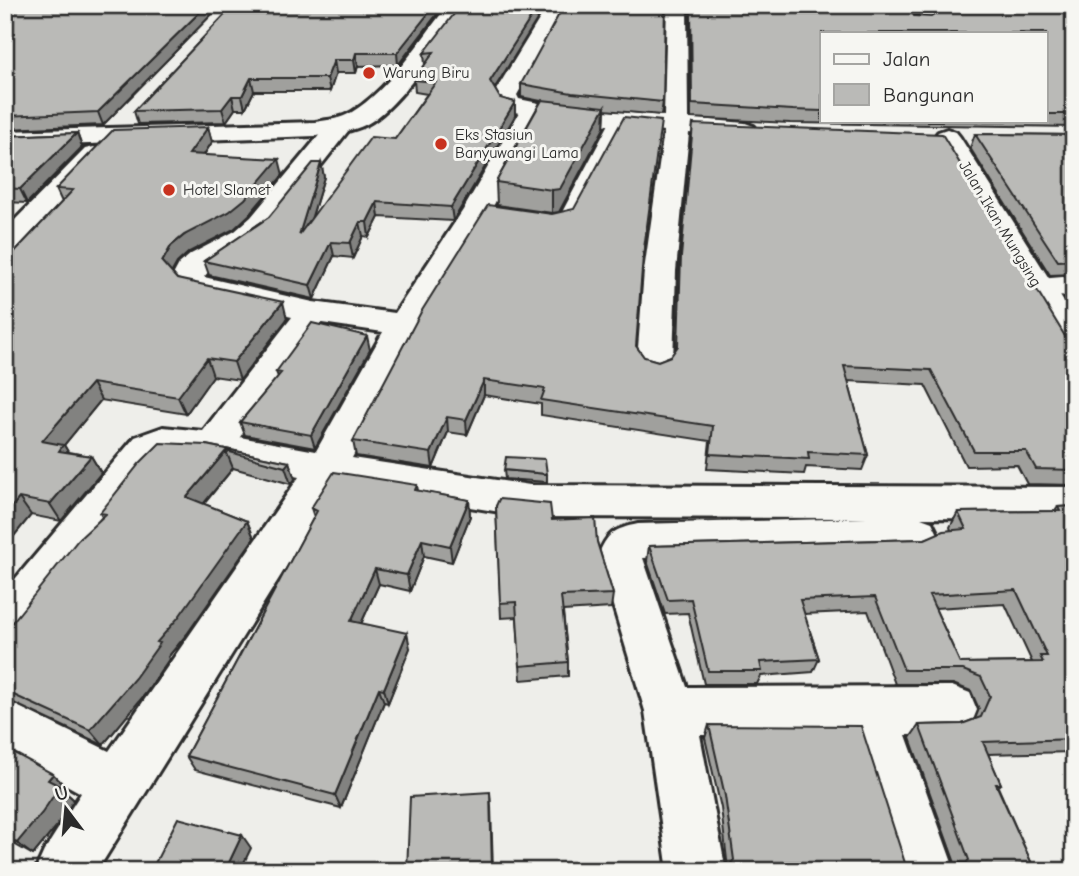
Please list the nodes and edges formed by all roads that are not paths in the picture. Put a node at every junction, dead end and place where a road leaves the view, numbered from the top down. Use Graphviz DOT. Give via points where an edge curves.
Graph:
graph roads {
  1 [pos="458,5"];
  2 [pos="558,5"];
  3 [pos="677,5"];
  4 [pos="533,110"];
  5 [pos="618,120"];
  6 [pos="122,124"];
  7 [pos="340,126"];
  8 [pos="676,127"];
  9 [pos="770,133"];
  10 [pos="947,137"];
  11 [pos="5,139"];
  12 [pos="527,218"];
  13 [pos="5,247"];
  14 [pos="1074,286"];
  15 [pos="1038,287"];
  16 [pos="313,312"];
  17 [pos="404,325"];
  18 [pos="1074,346"];
  19 [pos="655,361"];
  20 [pos="213,446"];
  21 [pos="327,468"];
  22 [pos="1074,503"];
  23 [pos="917,534"];
  24 [pos="5,625"];
  25 [pos="952,710"];
  26 [pos="670,711"];
  27 [pos="873,712"];
  28 [pos="5,724"];
  29 [pos="118,784"];
  30 [pos="64,871"];
  31 [pos="697,871"];
  32 [pos="926,871"];
  1 -- 7 [label="street" via="370,111"];
  2 -- 4 [label="street" via="505,95 511,104"];
  3 -- 8 [label="street"];
  4 -- 5 [label="street"];
  4 -- 17 [label="street" via="483,211"];
  5 -- 8 [label="street"];
  5 -- 12 [label="lane" via="567,218 556,222"];
  6 -- 7 [label="street" via="302,130"];
  6 -- 11 [label="street"];
  6 -- 13 [label="street"];
  7 -- 16 [label="street" via="253,231 202,261 188,275 195,286"];
  8 -- 9 [label="street"];
  8 -- 19 [label="street"];
  10 -- 15 [label="street, Jalan Ikan Mungsing"];
  14 -- 15 [label="street"];
  15 -- 18 [label="street, Jalan Ikan Mungsing"];
  16 -- 17 [label="street"];
  16 -- 20 [label="street"];
  17 -- 21 [label="street"];
  20 -- 21 [label="street"];
  20 -- 24 [label="street" via="163,440 149,447"];
  21 -- 22 [label="street" via="544,501"];
  21 -- 29 [label="street"];
  23 -- 26 [label="street" via="628,543 620,556"];
  25 -- 27 [label="street"];
  26 -- 27 [label="street"];
  26 -- 31 [label="street"];
  27 -- 32 [label="street"];
  28 -- 29 [label="street"];
  29 -- 30 [label="street"];
}
